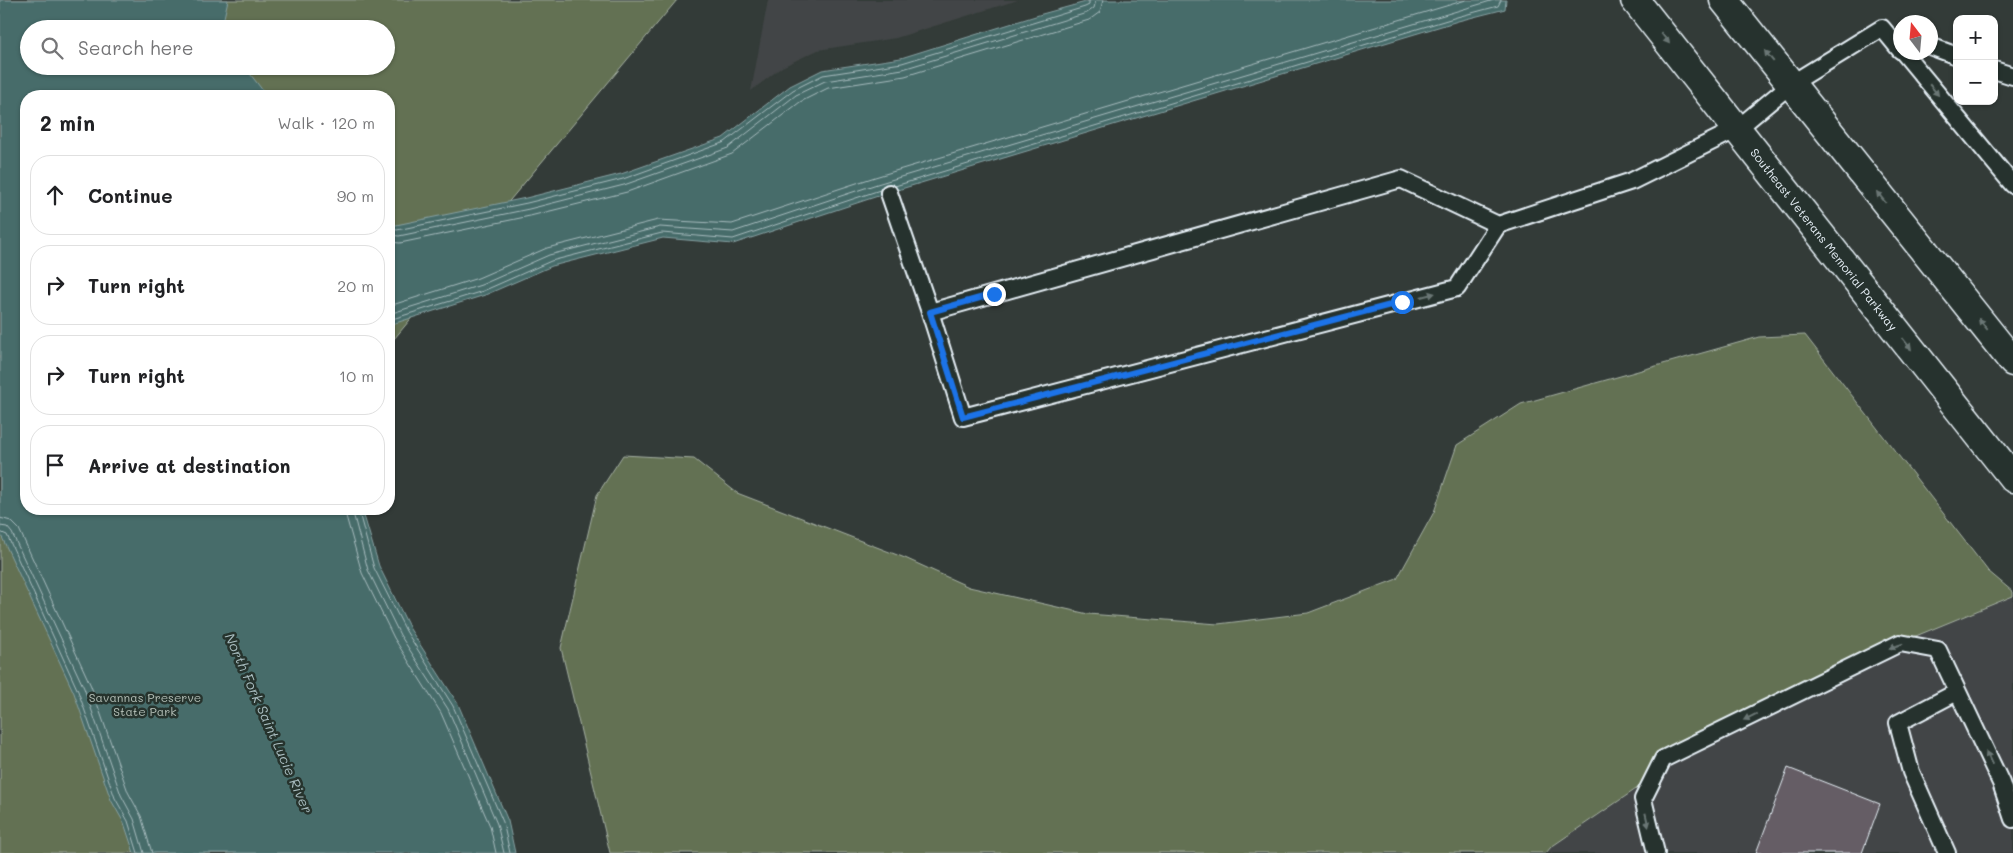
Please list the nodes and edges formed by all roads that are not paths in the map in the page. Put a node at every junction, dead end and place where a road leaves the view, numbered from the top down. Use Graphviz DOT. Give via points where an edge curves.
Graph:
graph roads {
  1 [pos="1635,0"];
  2 [pos="1724,0"];
  3 [pos="1882,28"];
  4 [pos="1893,32"];
  5 [pos="1893,41"];
  6 [pos="1938,49"];
  7 [pos="1953,55"];
  8 [pos="1910,60"];
  9 [pos="1998,71"];
  10 [pos="2013,76"];
  11 [pos="1791,84"];
  12 [pos="1737,129"];
  13 [pos="2013,184"];
  14 [pos="888,193"];
  15 [pos="1498,224"];
  16 [pos="930,312"];
  17 [pos="2013,362"];
  18 [pos="2013,478"];
  19 [pos="1958,692"];
  20 [pos="2013,819"];
  21 [pos="1656,853"];
  22 [pos="1947,853"];
  1 -- 12 [label="main road, Southeast Veterans Memorial Parkway, one-way"];
  11 -- 2 [label="main road, one-way"];
  3 -- 4 [label="lane"];
  3 -- 5 [label="lane"];
  3 -- 11 [label="lane"];
  6 -- 7 [label="lane"];
  8 -- 13 [label="lane, one-way"];
  9 -- 10 [label="lane"];
  11 -- 12 [label="lane"];
  17 -- 11 [label="main road, one-way"];
  12 -- 15 [label="lane" via="1632,181"];
  12 -- 18 [label="main road, Southeast Veterans Memorial Parkway, one-way"];
  14 -- 16 [label="lane"];
  15 -- 16 [label="lane" via="1401,179"];
  16 -- 15 [label="lane, one-way" via="963,417 1457,288"];
  20 -- 19 [label="lane, one-way" via="2001,783"];
  19 -- 21 [label="lane, one-way" via="1938,650 1900,643 1663,759 1642,799"];
  19 -- 22 [label="lane" via="1898,723 1911,772"];
}
